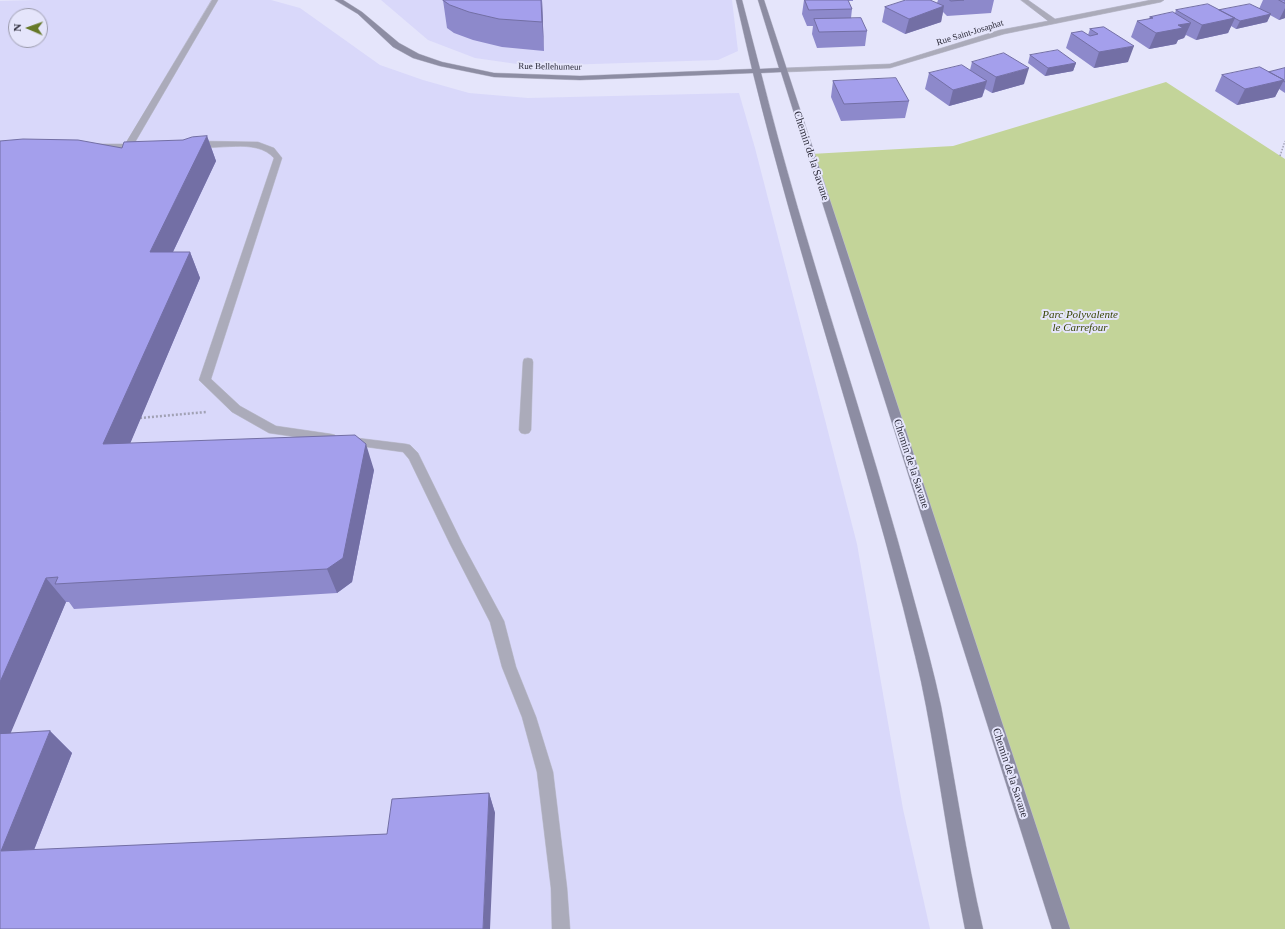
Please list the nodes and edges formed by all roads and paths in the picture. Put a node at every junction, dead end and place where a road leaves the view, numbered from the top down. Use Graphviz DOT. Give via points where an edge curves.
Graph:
graph roads {
  1 [pos="215,0"];
  2 [pos="338,0"];
  3 [pos="739,0"];
  4 [pos="761,0"];
  5 [pos="1024,0"];
  6 [pos="1161,0"];
  7 [pos="1053,21"];
  8 [pos="784,70"];
  9 [pos="755,72"];
  10 [pos="1285,141"];
  11 [pos="188,145"];
  12 [pos="128,146"];
  13 [pos="149,146"];
  14 [pos="91,147"];
  15 [pos="1280,156"];
  16 [pos="528,362"];
  17 [pos="206,412"];
  18 [pos="140,418"];
  19 [pos="525,430"];
  20 [pos="561,929"];
  21 [pos="974,929"];
  22 [pos="1061,929"];
  1 -- 12 [label="street"];
  2 -- 9 [label="street, Rue Bellehumeur" via="360,13 396,45 416,56 440,64 494,75 580,78"];
  3 -- 9 [label="street"];
  4 -- 8 [label="street, Chemin de la Savane"];
  5 -- 7 [label="street"];
  6 -- 7 [label="street, Rue Saint-Josaphat"];
  7 -- 8 [label="street, Rue Saint-Josaphat" via="992,34 890,66"];
  8 -- 9 [label="street, Rue Bellehumeur"];
  8 -- 22 [label="street, Chemin de la Savane"];
  9 -- 21 [label="street" via="910,608 936,718 963,881"];
  10 -- 15 [label="path"];
  11 -- 20 [label="street" via="258,145 271,150 278,158 205,380 236,409 273,430 406,448 414,456 456,544 497,621 509,667 529,717 544,772 559,888"];
  12 -- 13 [label="street"];
  12 -- 14 [label="street"];
  16 -- 19 [label="street"];
  17 -- 18 [label="path"];
}
